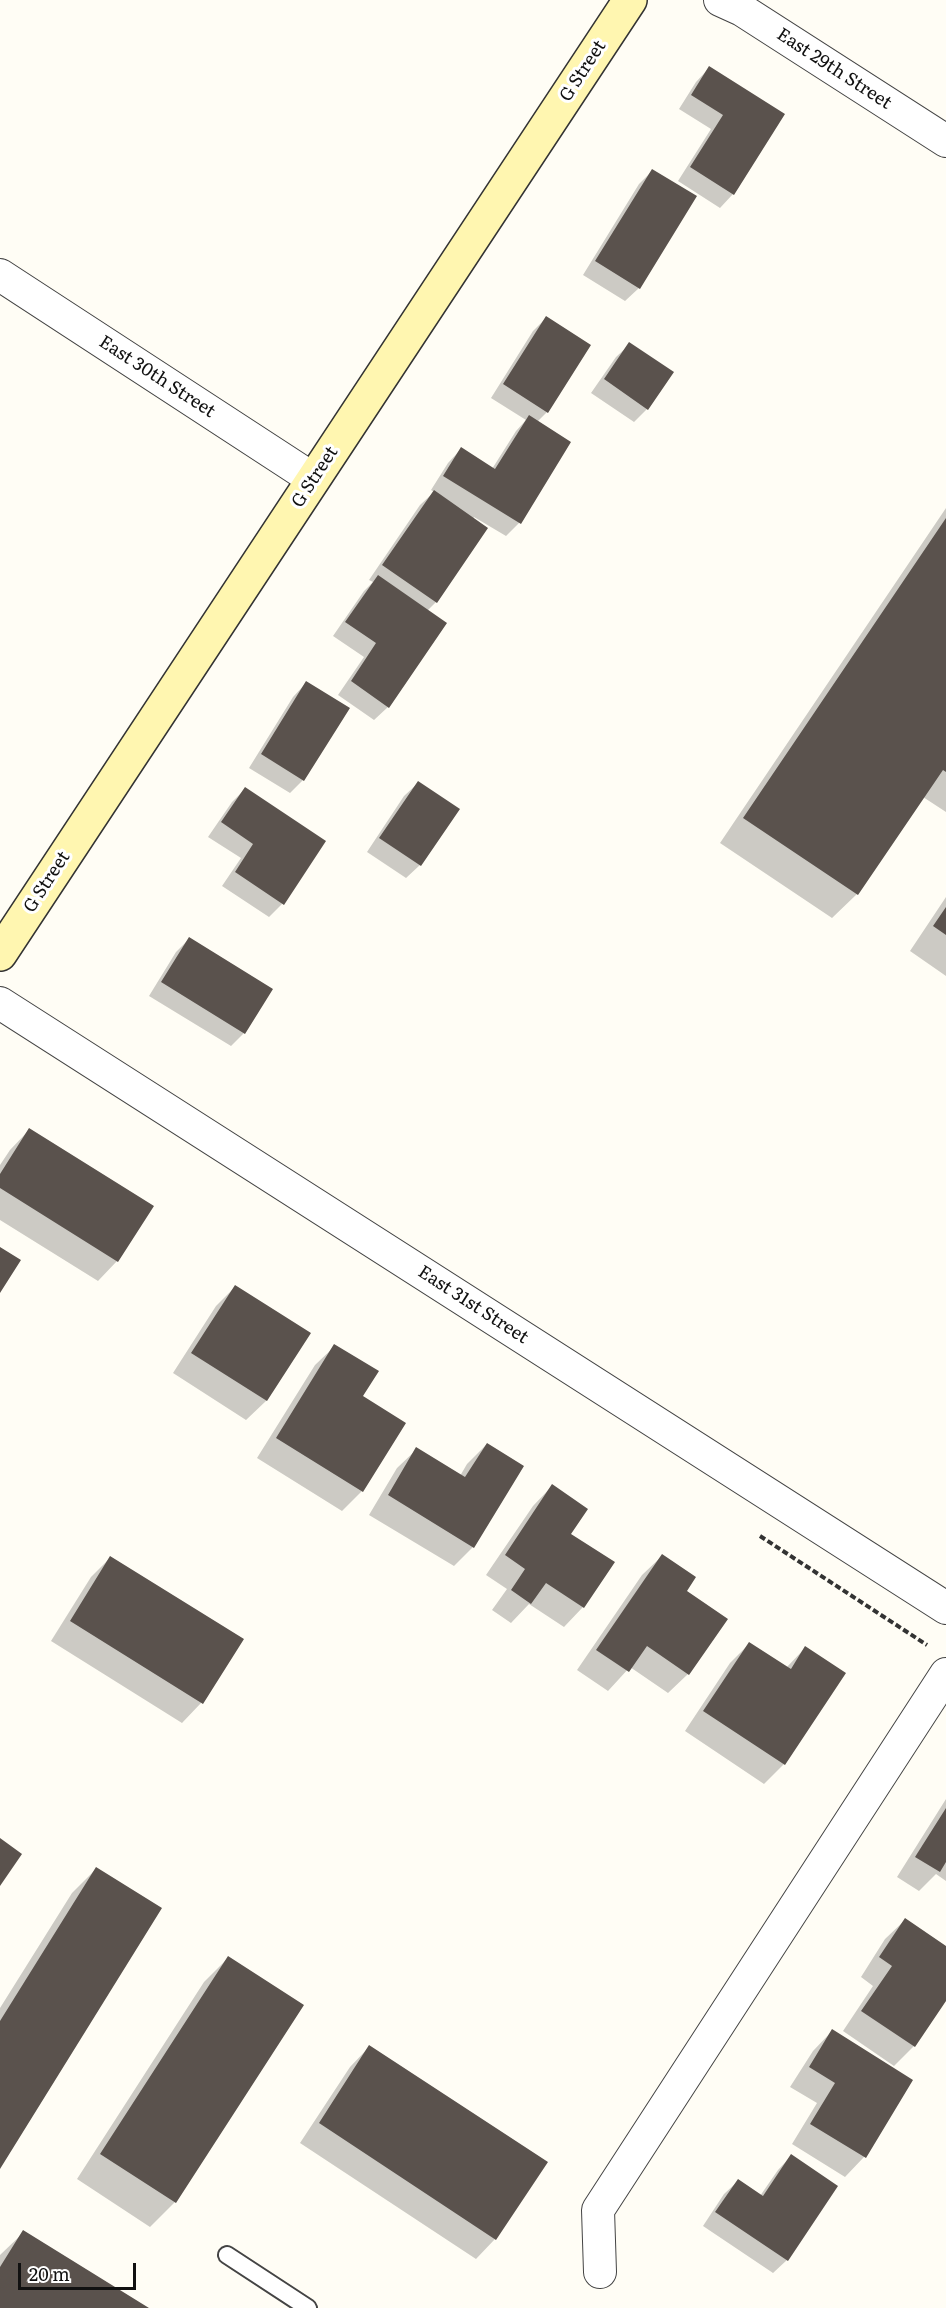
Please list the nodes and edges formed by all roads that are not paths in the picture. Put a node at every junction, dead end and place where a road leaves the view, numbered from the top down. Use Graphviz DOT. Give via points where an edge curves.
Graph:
graph roads {
  1 [pos="630,0"];
  2 [pos="720,0"];
  3 [pos="946,141"];
  4 [pos="0,275"];
  5 [pos="313,479"];
  6 [pos="0,954"];
  7 [pos="0,1003"];
  8 [pos="946,1608"];
  9 [pos="946,1674"];
  10 [pos="227,2255"];
  11 [pos="600,2272"];
  12 [pos="308,2308"];
  1 -- 5 [label="main road, G Street"];
  2 -- 3 [label="street, East 29th Street" via="742,10"];
  4 -- 5 [label="street, East 30th Street"];
  5 -- 6 [label="main road, G Street"];
  7 -- 8 [label="street, East 31st Street"];
  9 -- 11 [label="street" via="598,2210"];
  10 -- 12 [label="lane"];
}
